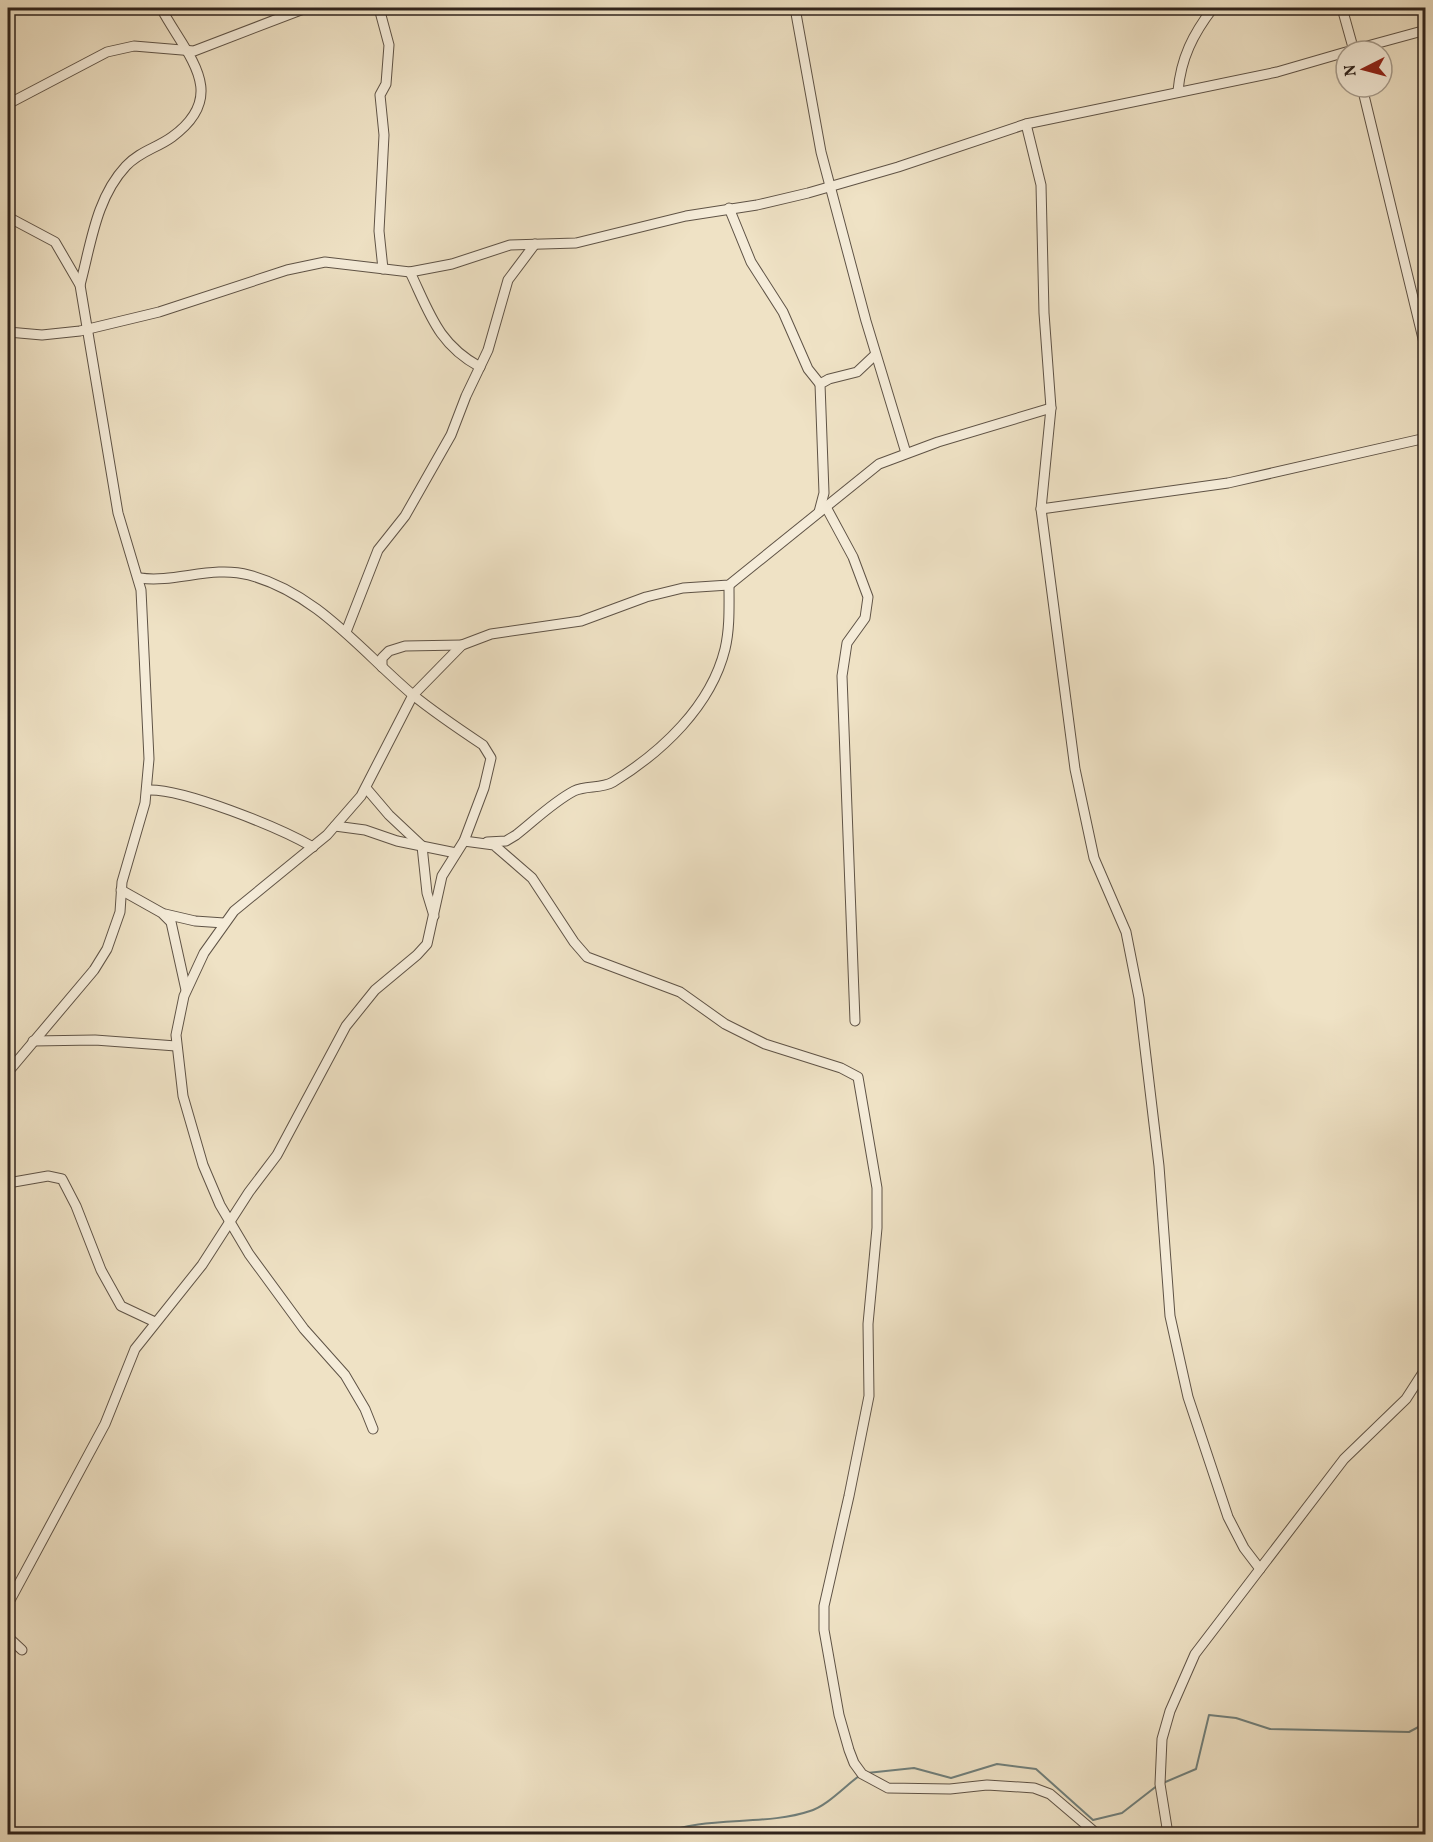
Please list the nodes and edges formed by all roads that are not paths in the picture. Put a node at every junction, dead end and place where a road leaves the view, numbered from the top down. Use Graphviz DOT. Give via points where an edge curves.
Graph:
graph roads {
  1 [pos="161,8"];
  2 [pos="304,8"];
  3 [pos="379,8"];
  4 [pos="795,8"];
  5 [pos="1213,8"];
  6 [pos="1342,8"];
  7 [pos="1425,30"];
  8 [pos="1348,39"];
  9 [pos="1393,39"];
  10 [pos="186,51"];
  11 [pos="1334,56"];
  12 [pos="1178,91"];
  13 [pos="1365,99"];
  14 [pos="8,104"];
  15 [pos="1026,124"];
  16 [pos="831,186"];
  17 [pos="729,208"];
  18 [pos="8,217"];
  19 [pos="535,244"];
  20 [pos="383,270"];
  21 [pos="410,272"];
  22 [pos="80,285"];
  23 [pos="89,329"];
  24 [pos="8,332"];
  25 [pos="1425,351"];
  26 [pos="875,355"];
  27 [pos="480,367"];
  28 [pos="820,384"];
  29 [pos="1051,408"];
  30 [pos="1425,438"];
  31 [pos="906,453"];
  32 [pos="823,509"];
  33 [pos="1041,509"];
  34 [pos="140,578"];
  35 [pos="729,585"];
  36 [pos="346,632"];
  37 [pos="462,645"];
  38 [pos="382,667"];
  39 [pos="414,696"];
  40 [pos="366,788"];
  41 [pos="147,790"];
  42 [pos="335,826"];
  43 [pos="464,841"];
  44 [pos="485,842"];
  45 [pos="422,846"];
  46 [pos="313,847"];
  47 [pos="456,853"];
  48 [pos="121,890"];
  49 [pos="162,913"];
  50 [pos="434,918"];
  51 [pos="224,923"];
  52 [pos="186,990"];
  53 [pos="855,1022"];
  54 [pos="33,1041"];
  55 [pos="176,1046"];
  56 [pos="8,1072"];
  57 [pos="8,1183"];
  58 [pos="229,1222"];
  59 [pos="155,1322"];
  60 [pos="1425,1368"];
  61 [pos="373,1429"];
  62 [pos="1260,1569"];
  63 [pos="8,1604"];
  64 [pos="8,1636"];
  65 [pos="22,1650"];
  66 [pos="1097,1834"];
  67 [pos="1168,1834"];
  1 -- 10 [label="street"];
  2 -- 10 [label="street"];
  3 -- 20 [label="street" via="388,45 386,84 380,94 384,135 379,217"];
  4 -- 16 [label="street" via="818,140"];
  5 -- 12 [label="street" via="1185,53"];
  6 -- 8 [label="street"];
  7 -- 9 [label="street"];
  10 -- 14 [label="street" via="143,46 117,48"];
  10 -- 22 [label="street" via="200,78 201,106 181,130 143,151 116,179 94,227"];
  11 -- 12 [label="street" via="1276,72"];
  12 -- 15 [label="street"];
  13 -- 25 [label="street"];
  15 -- 16 [label="street"];
  15 -- 29 [label="street" via="1041,185"];
  16 -- 17 [label="street" via="757,206"];
  16 -- 26 [label="street"];
  17 -- 19 [label="street" via="576,243"];
  17 -- 28 [label="street" via="751,262 783,312 803,359"];
  18 -- 22 [label="street" via="55,242"];
  19 -- 21 [label="street" via="500,247 452,264"];
  19 -- 27 [label="street" via="504,289 498,321"];
  20 -- 21 [label="street"];
  20 -- 23 [label="street" via="333,261 317,263 159,312"];
  21 -- 27 [label="street" via="443,340"];
  22 -- 23 [label="street"];
  23 -- 24 [label="street" via="42,335"];
  23 -- 34 [label="street" via="118,513"];
  26 -- 28 [label="street" via="857,372"];
  26 -- 31 [label="street"];
  27 -- 36 [label="street" via="426,482 378,550"];
  28 -- 32 [label="street"];
  29 -- 31 [label="street"];
  29 -- 33 [label="street"];
  30 -- 33 [label="street" via="1228,483"];
  31 -- 32 [label="street" via="873,468"];
  32 -- 35 [label="street"];
  32 -- 53 [label="street" via="853,557 869,602 862,624 847,644 842,676"];
  33 -- 62 [label="street" via="1075,769 1094,858 1126,932 1139,998 1159,1166 1170,1316 1188,1397 1228,1517"];
  34 -- 36 [label="street" via="247,574 290,592"];
  34 -- 41 [label="street" via="149,733"];
  35 -- 37 [label="street" via="683,588 581,621 491,634"];
  35 -- 44 [label="street" via="725,651 711,684 684,724 648,758 612,782 572,792 506,841"];
  36 -- 38 [label="street"];
  37 -- 38 [label="street" via="396,648 382,658"];
  37 -- 39 [label="street"];
  38 -- 39 [label="street"];
  39 -- 40 [label="street"];
  39 -- 43 [label="street" via="483,745 490,755 484,788"];
  40 -- 42 [label="street"];
  40 -- 45 [label="street"];
  41 -- 46 [label="street" via="186,795"];
  41 -- 48 [label="street"];
  42 -- 45 [label="street"];
  42 -- 46 [label="street"];
  43 -- 44 [label="street"];
  43 -- 47 [label="street"];
  44 -- 66 [label="street" via="505,853 532,878 587,957 680,992 725,1024 765,1044 858,1077 877,1188 868,1324 869,1396 824,1606 824,1630 849,1750 862,1774 888,1788 1034,1788 1050,1794"];
  45 -- 47 [label="street"];
  45 -- 50 [label="street"];
  46 -- 51 [label="street"];
  47 -- 50 [label="street" via="442,876"];
  48 -- 49 [label="street"];
  48 -- 54 [label="street" via="120,912 102,960"];
  49 -- 51 [label="street"];
  49 -- 52 [label="street" via="171,922"];
  50 -- 58 [label="street" via="423,950 375,990 346,1026 277,1155"];
  51 -- 52 [label="street" via="200,959"];
  52 -- 55 [label="street" via="179,1012"];
  54 -- 55 [label="street"];
  54 -- 56 [label="street"];
  55 -- 58 [label="street" via="188,1117 203,1165"];
  57 -- 59 [label="street" via="48,1176 62,1179 121,1306"];
  58 -- 59 [label="street" via="197,1273"];
  58 -- 61 [label="street" via="304,1329 345,1375"];
  59 -- 63 [label="street" via="128,1362 105,1424"];
  60 -- 62 [label="street" via="1406,1399 1344,1458"];
  62 -- 67 [label="street" via="1195,1654 1170,1711 1162,1739 1160,1784"];
  64 -- 65 [label="street"];
}
